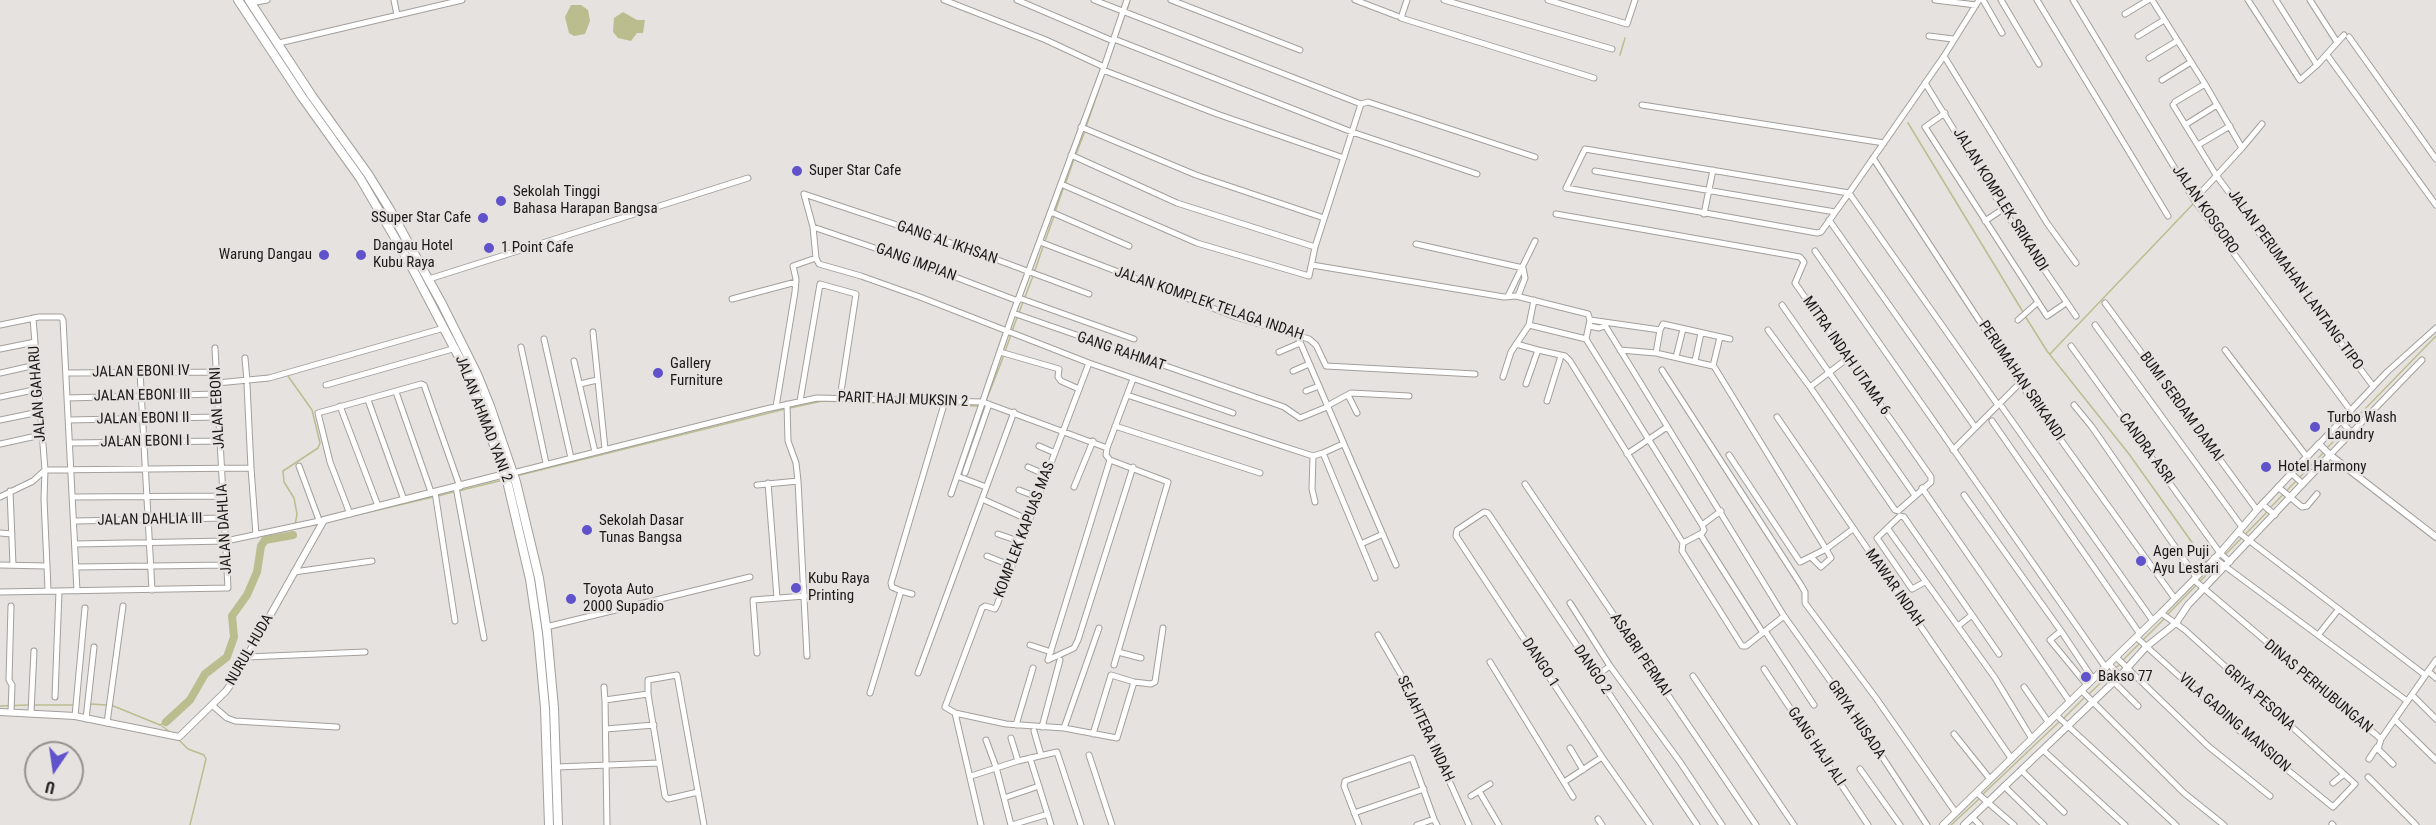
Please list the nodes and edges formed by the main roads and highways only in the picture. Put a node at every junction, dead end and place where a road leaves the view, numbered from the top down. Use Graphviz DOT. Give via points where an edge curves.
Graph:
graph roads {
  1 [pos="238,0"];
  2 [pos="250,2"];
  3 [pos="268,28"];
  4 [pos="260,34"];
  5 [pos="276,40"];
  6 [pos="265,42"];
  7 [pos="510,477"];
  8 [pos="549,825"];
  9 [pos="558,825"];
  1 -- 4 [label="highway, JALAN AHMAD YANI 2"];
  2 -- 3 [label="highway, JALAN AHMAD YANI 2"];
  3 -- 4 [label="highway"];
  3 -- 5 [label="highway, JALAN AHMAD YANI 2"];
  4 -- 6 [label="highway, JALAN AHMAD YANI 2"];
  5 -- 6 [label="highway"];
  5 -- 7 [label="highway, JALAN AHMAD YANI 2" via="368,174 429,279 477,374"];
  6 -- 7 [label="highway, JALAN AHMAD YANI 2" via="360,178 446,327"];
  7 -- 8 [label="highway, JALAN AHMAD YANI 2" via="537,625 545,708"];
  7 -- 9 [label="highway, JALAN AHMAD YANI 2" via="534,551 546,627"];
}
